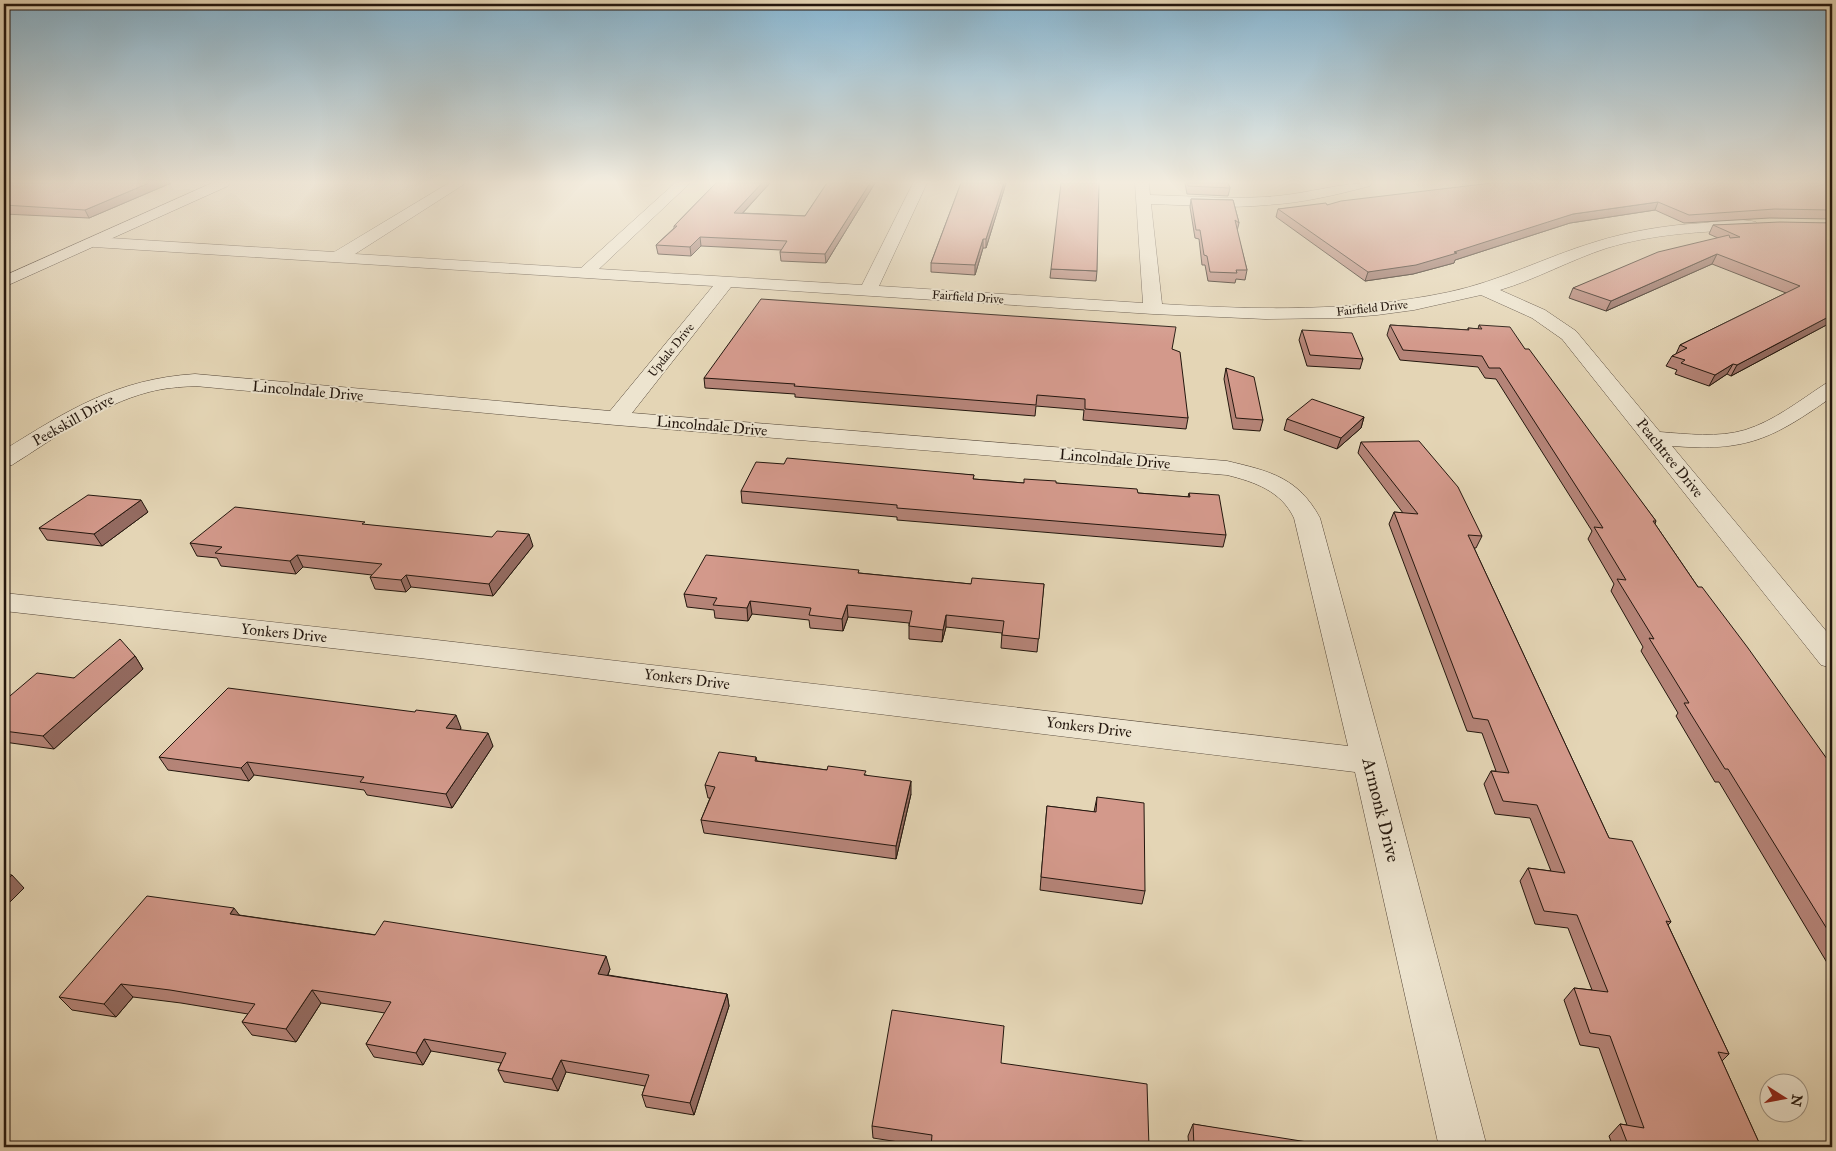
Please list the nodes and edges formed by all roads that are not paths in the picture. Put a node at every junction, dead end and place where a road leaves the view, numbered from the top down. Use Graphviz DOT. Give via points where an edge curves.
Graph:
graph roads {
  1 [pos="106,237"];
  2 [pos="371,237"];
  3 [pos="625,237"];
  4 [pos="894,237"];
  5 [pos="1147,237"];
  6 [pos="1640,237"];
  7 [pos="94,242"];
  8 [pos="338,257"];
  9 [pos="585,273"];
  10 [pos="4,282"];
  11 [pos="726,282"];
  12 [pos="1482,289"];
  13 [pos="868,291"];
  14 [pos="1153,309"];
  15 [pos="144,386"];
  16 [pos="1832,388"];
  17 [pos="616,418"];
  18 [pos="1653,438"];
  19 [pos="4,460"];
  20 [pos="1278,483"];
  21 [pos="4,602"];
  22 [pos="1832,658"];
  23 [pos="1369,761"];
  24 [pos="1463,1147"];
  1 -- 7 [label="street"];
  2 -- 8 [label="street"];
  3 -- 9 [label="street"];
  4 -- 13 [label="street"];
  5 -- 14 [label="street"];
  6 -- 12 [label="street, Fairfield Drive" via="1602,245"];
  7 -- 8 [label="street, Fairfield Drive"];
  7 -- 10 [label="street"];
  8 -- 9 [label="street, Fairfield Drive"];
  9 -- 11 [label="street, Fairfield Drive"];
  11 -- 13 [label="street, Fairfield Drive"];
  11 -- 17 [label="street, Updale Drive"];
  12 -- 14 [label="street, Fairfield Drive" via="1418,303 1348,311 1228,314"];
  12 -- 18 [label="street, Peachtree Drive" via="1555,323 1582,349"];
  13 -- 14 [label="street, Fairfield Drive"];
  15 -- 17 [label="street, Lincolndale Drive" via="195,380"];
  15 -- 19 [label="street, Peekskill Drive" via="90,407"];
  16 -- 18 [label="street" via="1762,432 1742,438 1721,441"];
  17 -- 20 [label="street, Lincolndale Drive" via="1228,468"];
  18 -- 22 [label="street, Peachtree Drive"];
  20 -- 23 [label="street, Armonk Drive" via="1294,496 1307,518"];
  21 -- 23 [label="street, Yonkers Drive" via="428,648"];
  23 -- 24 [label="street, Armonk Drive"];
}
